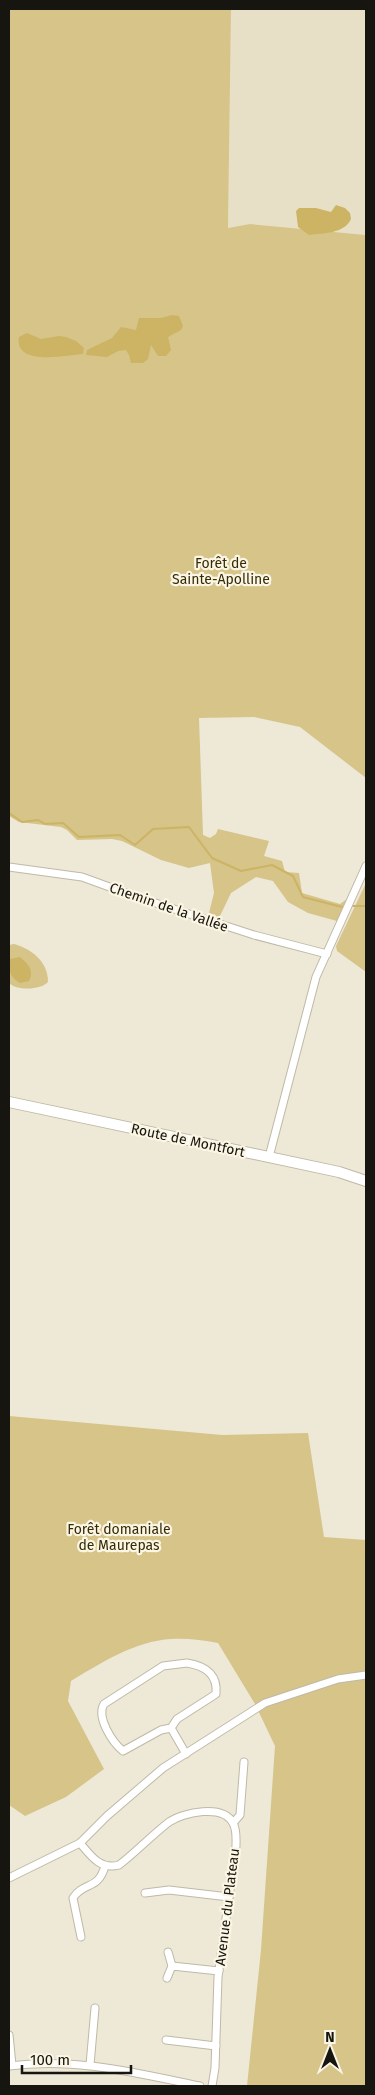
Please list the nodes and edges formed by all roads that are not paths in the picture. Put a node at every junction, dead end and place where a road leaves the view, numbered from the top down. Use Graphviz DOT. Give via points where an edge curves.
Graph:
graph roads {
  1 [pos="366,866"];
  2 [pos="9,867"];
  3 [pos="328,954"];
  4 [pos="9,1102"];
  5 [pos="269,1157"];
  6 [pos="366,1181"];
  7 [pos="366,1675"];
  8 [pos="171,1728"];
  9 [pos="186,1754"];
  10 [pos="244,1762"];
  11 [pos="233,1823"];
  12 [pos="80,1843"];
  13 [pos="105,1866"];
  14 [pos="9,1878"];
  15 [pos="145,1893"];
  16 [pos="229,1897"];
  17 [pos="81,1937"];
  18 [pos="168,1952"];
  19 [pos="172,1966"];
  20 [pos="219,1971"];
  21 [pos="167,1978"];
  22 [pos="95,2008"];
  23 [pos="9,2035"];
  24 [pos="166,2040"];
  25 [pos="216,2046"];
  26 [pos="90,2065"];
  27 [pos="10,2066"];
  28 [pos="200,2086"];
  29 [pos="212,2086"];
  1 -- 3 [label="street"];
  2 -- 3 [label="street, Chemin de la Vallée" via="82,876 254,935"];
  3 -- 5 [label="street" via="316,977"];
  4 -- 5 [label="street, Route de Montfort"];
  5 -- 6 [label="street, Route de Montfort"];
  7 -- 9 [label="street" via="338,1679 265,1703"];
  8 -- 8 [label="street" via="177,1719 216,1694 217,1687 201,1665 163,1666 101,1708 112,1737 123,1751 161,1730"];
  8 -- 9 [label="street"];
  9 -- 12 [label="street" via="107,1816"];
  10 -- 11 [label="street" via="240,1815"];
  11 -- 13 [label="street" via="226,1815 213,1812 187,1814 170,1822 119,1865"];
  11 -- 16 [label="street, Avenue du Plateau" via="236,1846"];
  12 -- 13 [label="street" via="99,1864"];
  12 -- 14 [label="street"];
  13 -- 17 [label="street" via="96,1883 78,1890 73,1898"];
  15 -- 16 [label="street" via="169,1890"];
  16 -- 20 [label="street, Avenue du Plateau"];
  18 -- 19 [label="street"];
  19 -- 20 [label="street"];
  19 -- 21 [label="street"];
  20 -- 25 [label="street, Avenue du Plateau"];
  22 -- 26 [label="street"];
  23 -- 27 [label="street"];
  24 -- 25 [label="street"];
  25 -- 29 [label="street, Avenue du Plateau"];
  26 -- 27 [label="street" via="55,2062"];
  26 -- 28 [label="street"];
}
